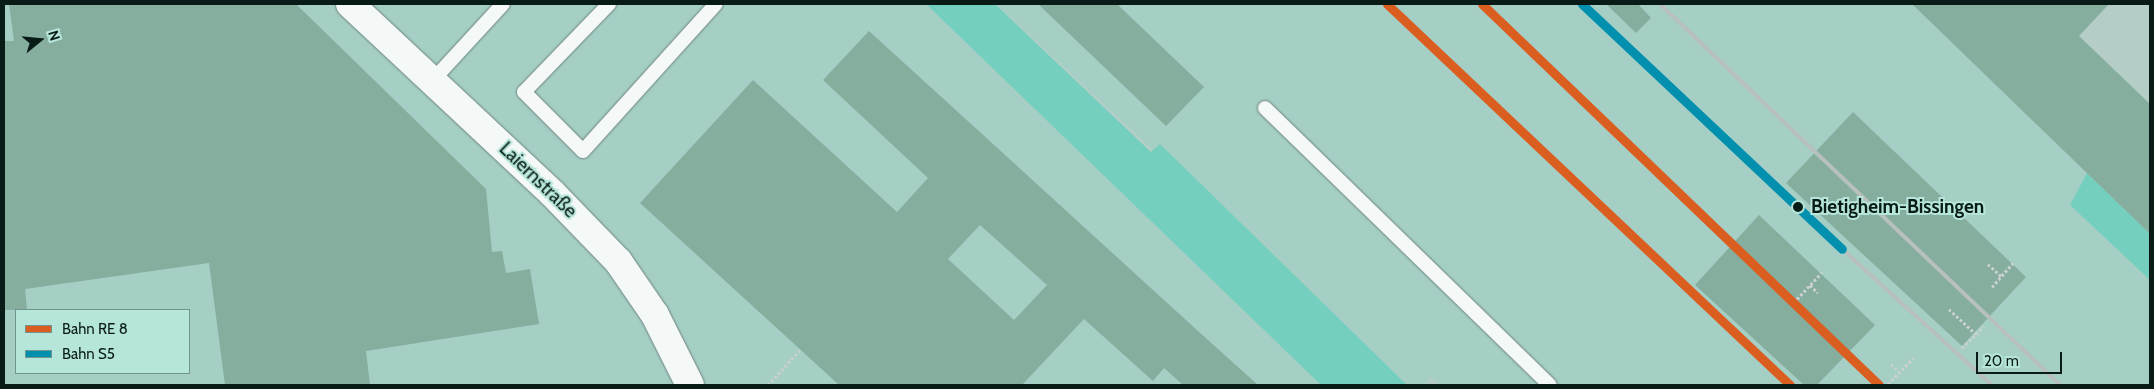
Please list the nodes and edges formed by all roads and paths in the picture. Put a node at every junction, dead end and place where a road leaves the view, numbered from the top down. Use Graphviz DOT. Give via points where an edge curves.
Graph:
graph roads {
  1 [pos="350,4"];
  2 [pos="503,4"];
  3 [pos="609,4"];
  4 [pos="716,4"];
  5 [pos="433,80"];
  6 [pos="1265,108"];
  7 [pos="2013,263"];
  8 [pos="1988,264"];
  9 [pos="1822,272"];
  10 [pos="2001,276"];
  11 [pos="1810,285"];
  12 [pos="1992,287"];
  13 [pos="1818,293"];
  14 [pos="1798,299"];
  15 [pos="1950,309"];
  16 [pos="1984,326"];
  17 [pos="1976,334"];
  18 [pos="1962,348"];
  19 [pos="800,350"];
  20 [pos="1912,358"];
  21 [pos="1892,364"];
  22 [pos="1899,371"];
  23 [pos="1888,384"];
  24 [pos="690,385"];
  25 [pos="768,385"];
  26 [pos="1550,385"];
  1 -- 5 [label="street, Laiernstraße"];
  2 -- 5 [label="lane"];
  3 -- 4 [label="lane" via="524,92 583,151"];
  5 -- 24 [label="street, Laiernstraße" via="618,261 655,315"];
  6 -- 26 [label="lane"];
  7 -- 10 [label="path"];
  8 -- 10 [label="path"];
  9 -- 11 [label="path"];
  10 -- 12 [label="path"];
  11 -- 13 [label="path"];
  11 -- 14 [label="path"];
  15 -- 17 [label="path"];
  16 -- 17 [label="path"];
  17 -- 18 [label="path"];
  19 -- 25 [label="path"];
  20 -- 22 [label="path"];
  21 -- 22 [label="path"];
  22 -- 23 [label="path"];
}
